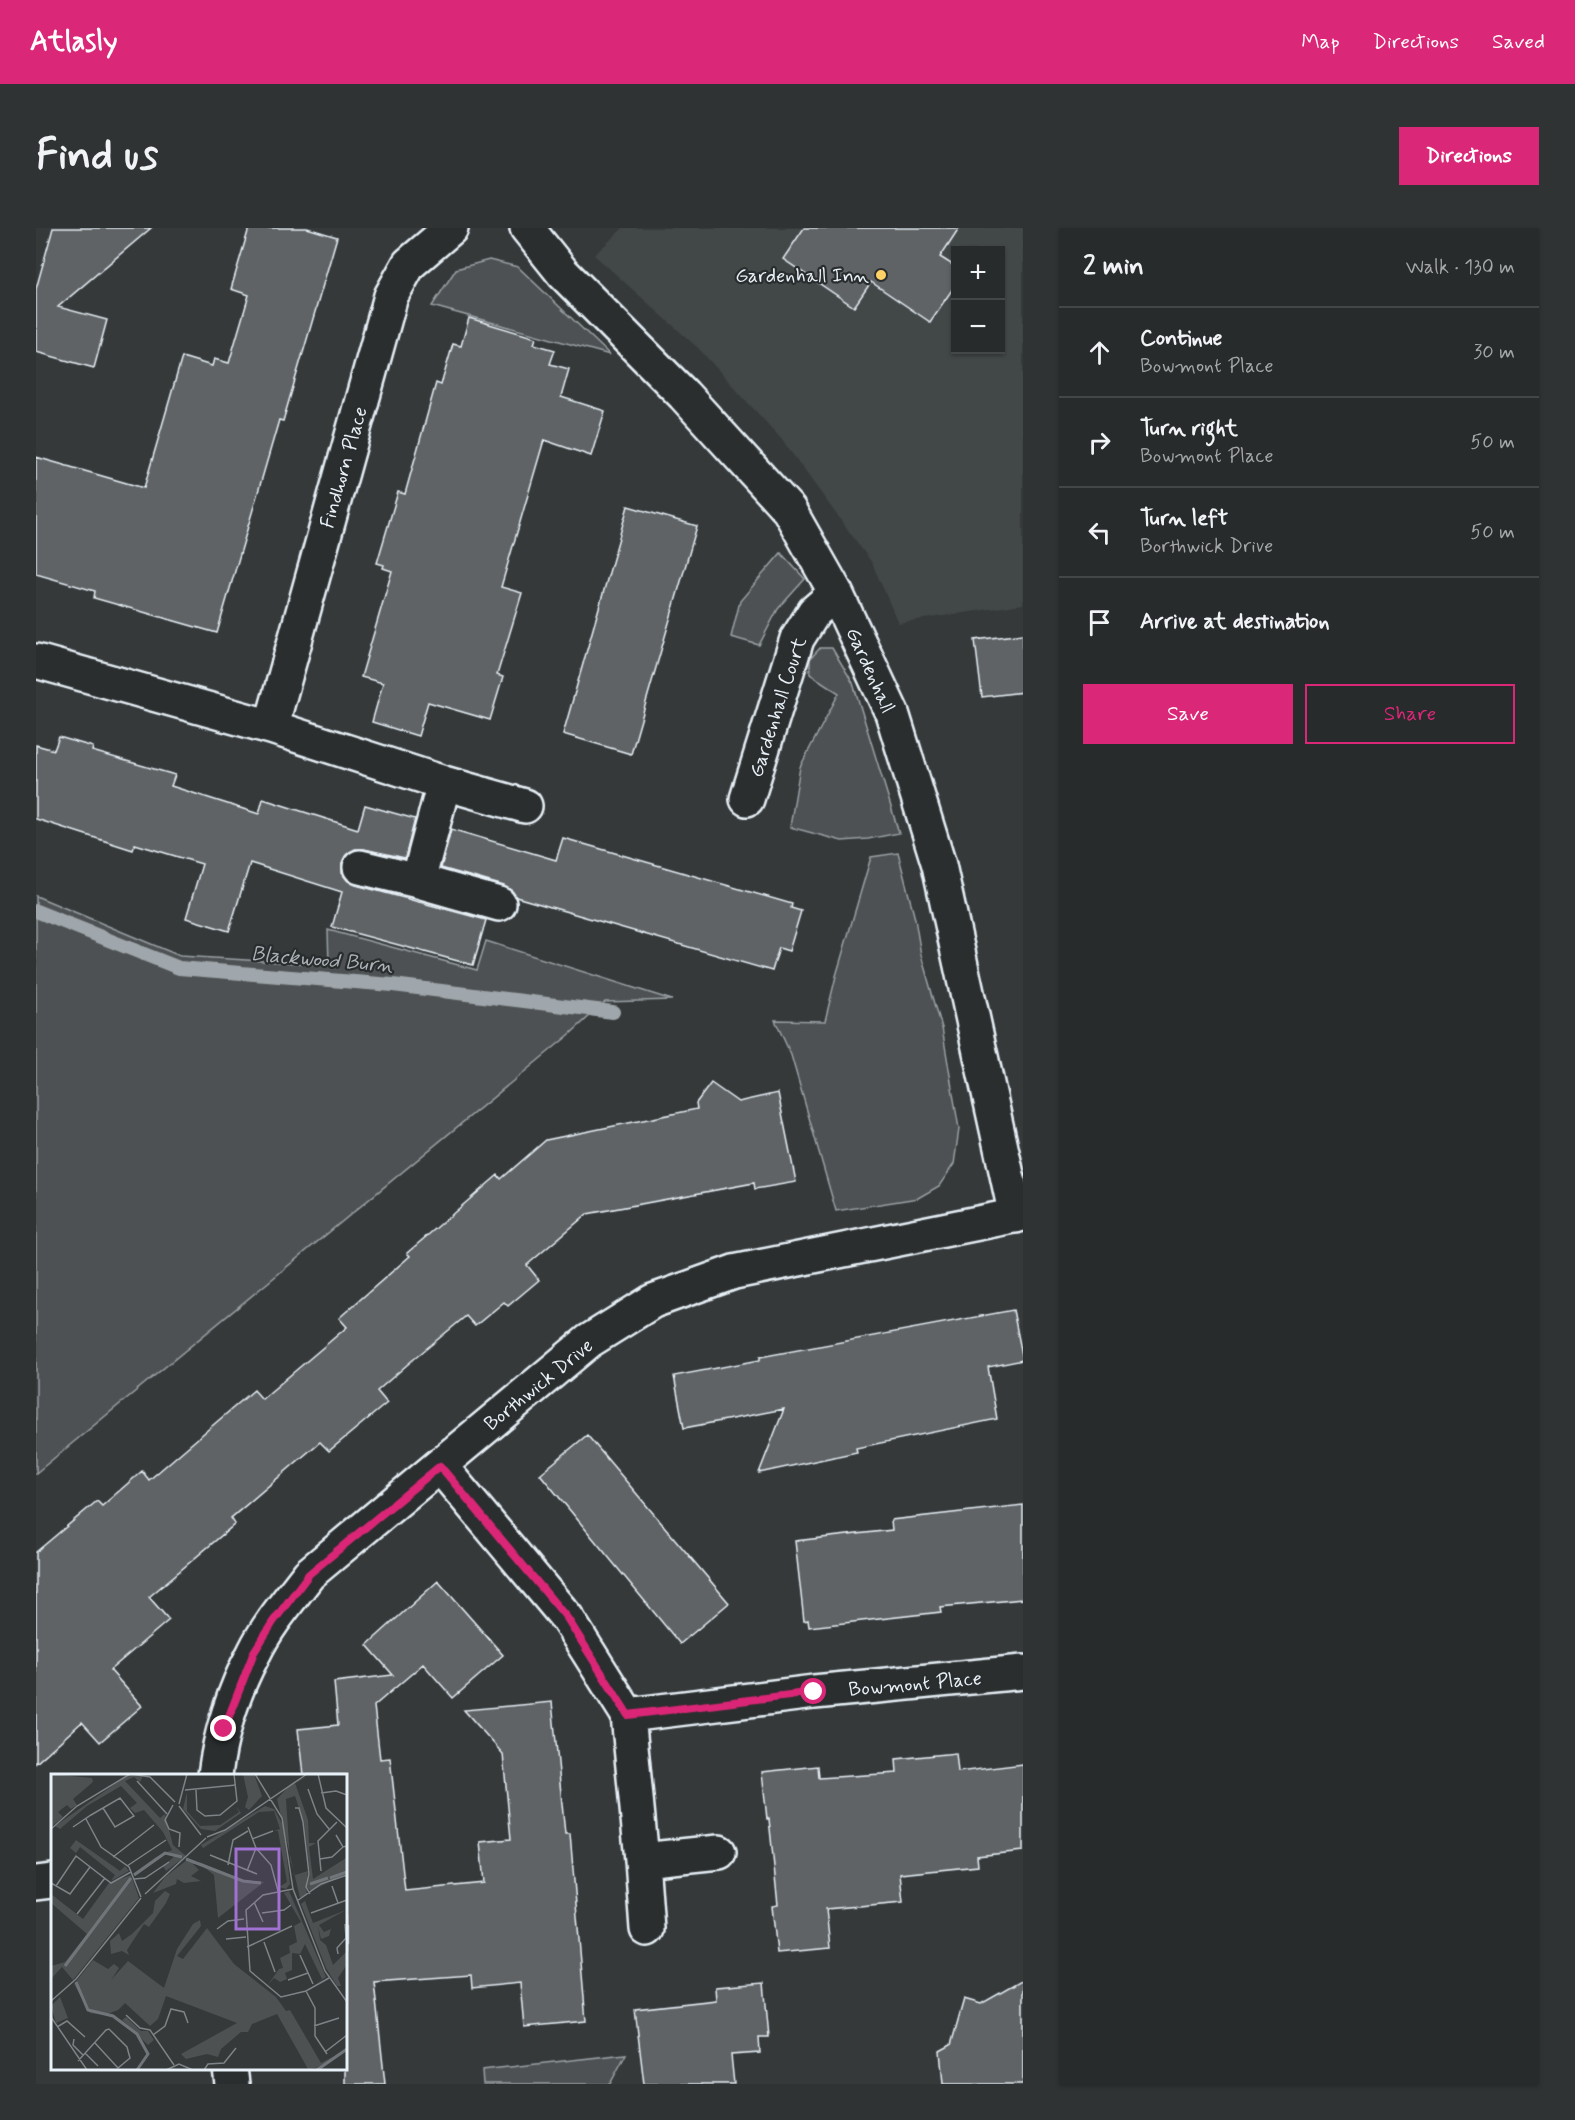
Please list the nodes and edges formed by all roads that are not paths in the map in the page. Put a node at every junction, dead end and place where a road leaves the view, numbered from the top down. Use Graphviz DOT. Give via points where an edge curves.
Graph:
graph roads {
  1 [pos="451,228"];
  2 [pos="527,228"];
  3 [pos="836,593"];
  4 [pos="36,661"];
  5 [pos="271,727"];
  6 [pos="444,783"];
  7 [pos="747,799"];
  8 [pos="525,806"];
  9 [pos="360,867"];
  10 [pos="418,881"];
  11 [pos="499,904"];
  12 [pos="1020,1215"];
  13 [pos="440,1466"];
  14 [pos="1023,1672"];
  15 [pos="628,1715"];
  16 [pos="215,1774"];
  17 [pos="719,1852"];
  18 [pos="642,1860"];
  19 [pos="51,1881"];
  20 [pos="36,1882"];
  21 [pos="647,1929"];
  22 [pos="230,2069"];
  23 [pos="232,2084"];
  1 -- 5 [label="street, Findhorn Place" via="409,264 391,296"];
  2 -- 3 [label="street, Gardenhall" via="563,273 684,395 789,510"];
  3 -- 7 [label="street, Gardenhall Court" via="814,612 796,639"];
  3 -- 12 [label="street, Gardenhall" via="892,713 939,865"];
  4 -- 5 [label="street"];
  5 -- 6 [label="street"];
  6 -- 8 [label="street"];
  6 -- 10 [label="street"];
  9 -- 10 [label="street"];
  10 -- 11 [label="street"];
  12 -- 13 [label="street, Borthwick Drive" via="734,1272 653,1301 589,1341"];
  13 -- 15 [label="street" via="567,1618"];
  13 -- 16 [label="street, Borthwick Drive" via="309,1574 273,1622 240,1685 224,1729"];
  14 -- 15 [label="street, Bowmont Place"];
  15 -- 18 [label="street"];
  17 -- 18 [label="street"];
  18 -- 21 [label="street"];
  19 -- 20 [label="street"];
  22 -- 23 [label="street"];
}
